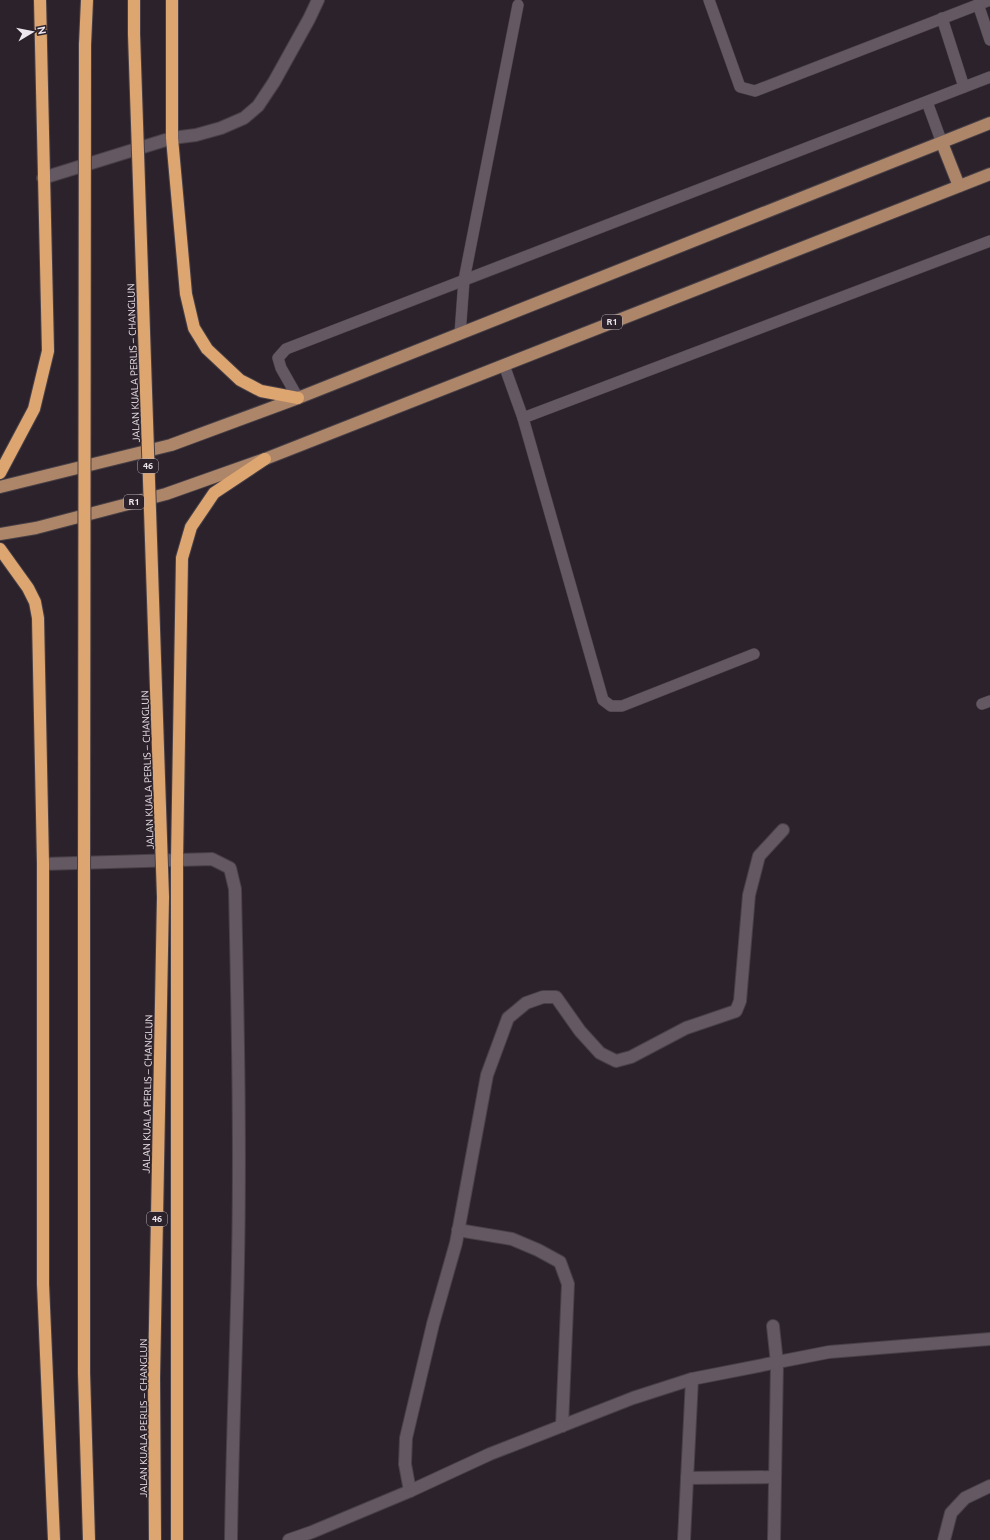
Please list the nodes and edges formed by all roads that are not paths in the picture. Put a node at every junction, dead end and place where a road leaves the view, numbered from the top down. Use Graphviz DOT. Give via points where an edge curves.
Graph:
graph roads {
  1 [pos="40,0"];
  2 [pos="87,0"];
  3 [pos="134,0"];
  4 [pos="172,0"];
  5 [pos="318,0"];
  6 [pos="709,0"];
  7 [pos="990,0"];
  8 [pos="978,4"];
  9 [pos="518,5"];
  10 [pos="942,18"];
  11 [pos="990,40"];
  12 [pos="990,77"];
  13 [pos="964,87"];
  14 [pos="927,102"];
  15 [pos="990,123"];
  16 [pos="172,138"];
  17 [pos="942,143"];
  18 [pos="990,174"];
  19 [pos="43,178"];
  20 [pos="959,186"];
  21 [pos="990,241"];
  22 [pos="464,280"];
  23 [pos="460,334"];
  24 [pos="504,365"];
  25 [pos="298,398"];
  26 [pos="523,418"];
  27 [pos="265,459"];
  28 [pos="0,473"];
  29 [pos="0,487"];
  30 [pos="0,534"];
  31 [pos="0,549"];
  32 [pos="754,654"];
  33 [pos="783,830"];
  34 [pos="177,860"];
  35 [pos="43,864"];
  36 [pos="458,1230"];
  37 [pos="773,1326"];
  38 [pos="990,1339"];
  39 [pos="777,1363"];
  40 [pos="692,1379"];
  41 [pos="562,1426"];
  42 [pos="775,1477"];
  43 [pos="687,1478"];
  44 [pos="990,1486"];
  45 [pos="410,1491"];
  46 [pos="54,1540"];
  47 [pos="89,1540"];
  48 [pos="155,1540"];
  49 [pos="177,1540"];
  50 [pos="231,1540"];
  51 [pos="289,1540"];
  52 [pos="684,1540"];
  53 [pos="774,1540"];
  54 [pos="944,1540"];
  1 -- 19 [label="highway"];
  2 -- 47 [label="highway, bridge" via="84,1373"];
  3 -- 48 [label="highway, JALAN KUALA PERLIS – CHANGLUN / 46, bridge" via="163,897 154,1378"];
  4 -- 16 [label="highway"];
  5 -- 16 [label="street" via="274,82 258,106 244,118 221,128"];
  6 -- 10 [label="lane" via="740,87 755,91"];
  7 -- 8 [label="lane"];
  8 -- 10 [label="lane"];
  8 -- 11 [label="lane"];
  9 -- 22 [label="lane"];
  10 -- 13 [label="lane"];
  12 -- 13 [label="lane"];
  13 -- 14 [label="lane"];
  14 -- 17 [label="lane"];
  14 -- 22 [label="lane"];
  15 -- 17 [label="main road"];
  16 -- 19 [label="street"];
  16 -- 25 [label="highway" via="186,294 194,328 207,349 240,380 261,391"];
  17 -- 20 [label="main road"];
  17 -- 23 [label="main road"];
  18 -- 20 [label="main road, R1"];
  19 -- 28 [label="highway" via="48,351 34,409"];
  20 -- 24 [label="main road, R1"];
  21 -- 26 [label="lane"];
  22 -- 23 [label="lane"];
  22 -- 25 [label="lane" via="286,349 278,358"];
  23 -- 25 [label="main road"];
  24 -- 26 [label="lane"];
  24 -- 27 [label="main road, R1"];
  25 -- 29 [label="main road" via="171,445"];
  26 -- 32 [label="lane" via="603,700 611,706 622,706"];
  27 -- 30 [label="main road, R1" via="166,494 36,528"];
  27 -- 34 [label="highway" via="214,493 191,527 182,558"];
  31 -- 35 [label="highway" via="28,588 35,602 38,618"];
  33 -- 36 [label="street" via="759,856 749,895 740,1001 736,1011 686,1028 631,1058 616,1061 600,1053 580,1031 556,997 543,997 526,1003 508,1018 487,1075"];
  34 -- 35 [label="street"];
  34 -- 49 [label="highway"];
  34 -- 50 [label="street" via="212,859 230,868 235,889 239,1064 238,1304"];
  35 -- 46 [label="highway" via="43,1284"];
  36 -- 41 [label="street" via="512,1239 560,1262 568,1284"];
  36 -- 45 [label="street" via="406,1438 405,1464"];
  37 -- 39 [label="street"];
  38 -- 39 [label="street" via="829,1352"];
  39 -- 40 [label="street"];
  39 -- 42 [label="street"];
  40 -- 41 [label="street" via="633,1398"];
  40 -- 43 [label="street"];
  41 -- 45 [label="street" via="490,1454"];
  42 -- 43 [label="street"];
  42 -- 53 [label="street"];
  43 -- 52 [label="street"];
  44 -- 54 [label="street" via="965,1498 951,1513"];
  45 -- 51 [label="street"];
}
